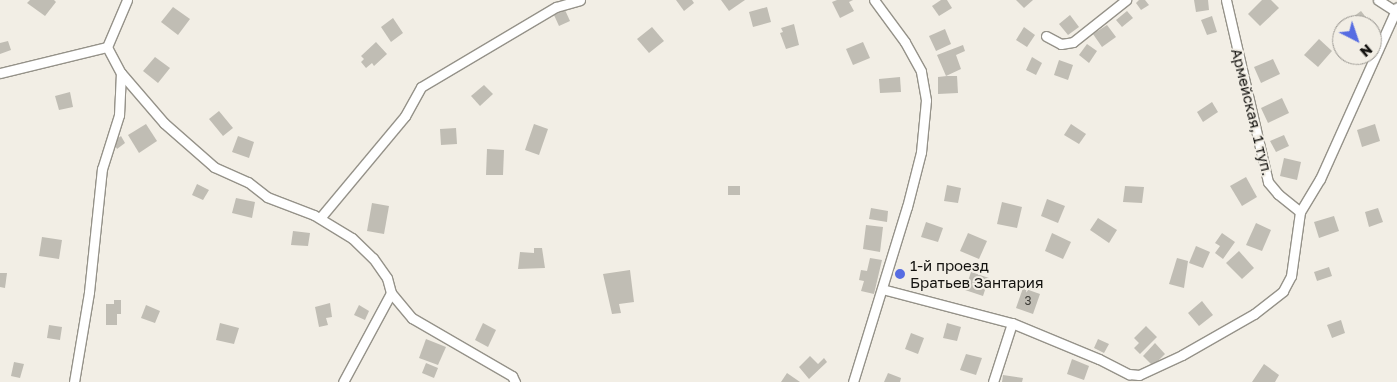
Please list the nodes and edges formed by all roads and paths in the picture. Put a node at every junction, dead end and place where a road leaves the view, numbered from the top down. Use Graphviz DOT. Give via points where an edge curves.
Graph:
graph roads {
  1 [pos="127,0"];
  2 [pos="580,0"];
  3 [pos="874,0"];
  4 [pos="1126,0"];
  5 [pos="1226,0"];
  6 [pos="1378,0"];
  7 [pos="1396,10"];
  8 [pos="1046,36"];
  9 [pos="107,47"];
  10 [pos="0,73"];
  11 [pos="121,73"];
  12 [pos="1300,212"];
  13 [pos="320,218"];
  14 [pos="882,289"];
  15 [pos="391,293"];
  16 [pos="1012,323"];
  17 [pos="74,382"];
  18 [pos="342,382"];
  19 [pos="515,382"];
  20 [pos="853,382"];
  21 [pos="993,382"];
  1 -- 9 [label="street"];
  2 -- 13 [label="street" via="556,7 421,87 405,116"];
  3 -- 14 [label="street" via="905,42 921,71 926,100 918,161"];
  4 -- 8 [label="street" via="1072,42 1060,44"];
  5 -- 12 [label="street, Армейская, 1 туп." via="1268,182"];
  6 -- 7 [label="street"];
  7 -- 12 [label="street" via="1366,81"];
  9 -- 10 [label="street"];
  9 -- 11 [label="street"];
  11 -- 13 [label="street" via="164,123 214,167 248,182 267,197"];
  11 -- 17 [label="street" via="119,115 102,169 89,292"];
  12 -- 16 [label="street" via="1291,276 1283,291 1254,314 1139,374 1129,374"];
  13 -- 15 [label="street" via="352,238 373,258"];
  14 -- 16 [label="street"];
  14 -- 20 [label="street"];
  15 -- 18 [label="street"];
  15 -- 19 [label="street" via="412,318 512,376"];
  16 -- 21 [label="street"];
}
